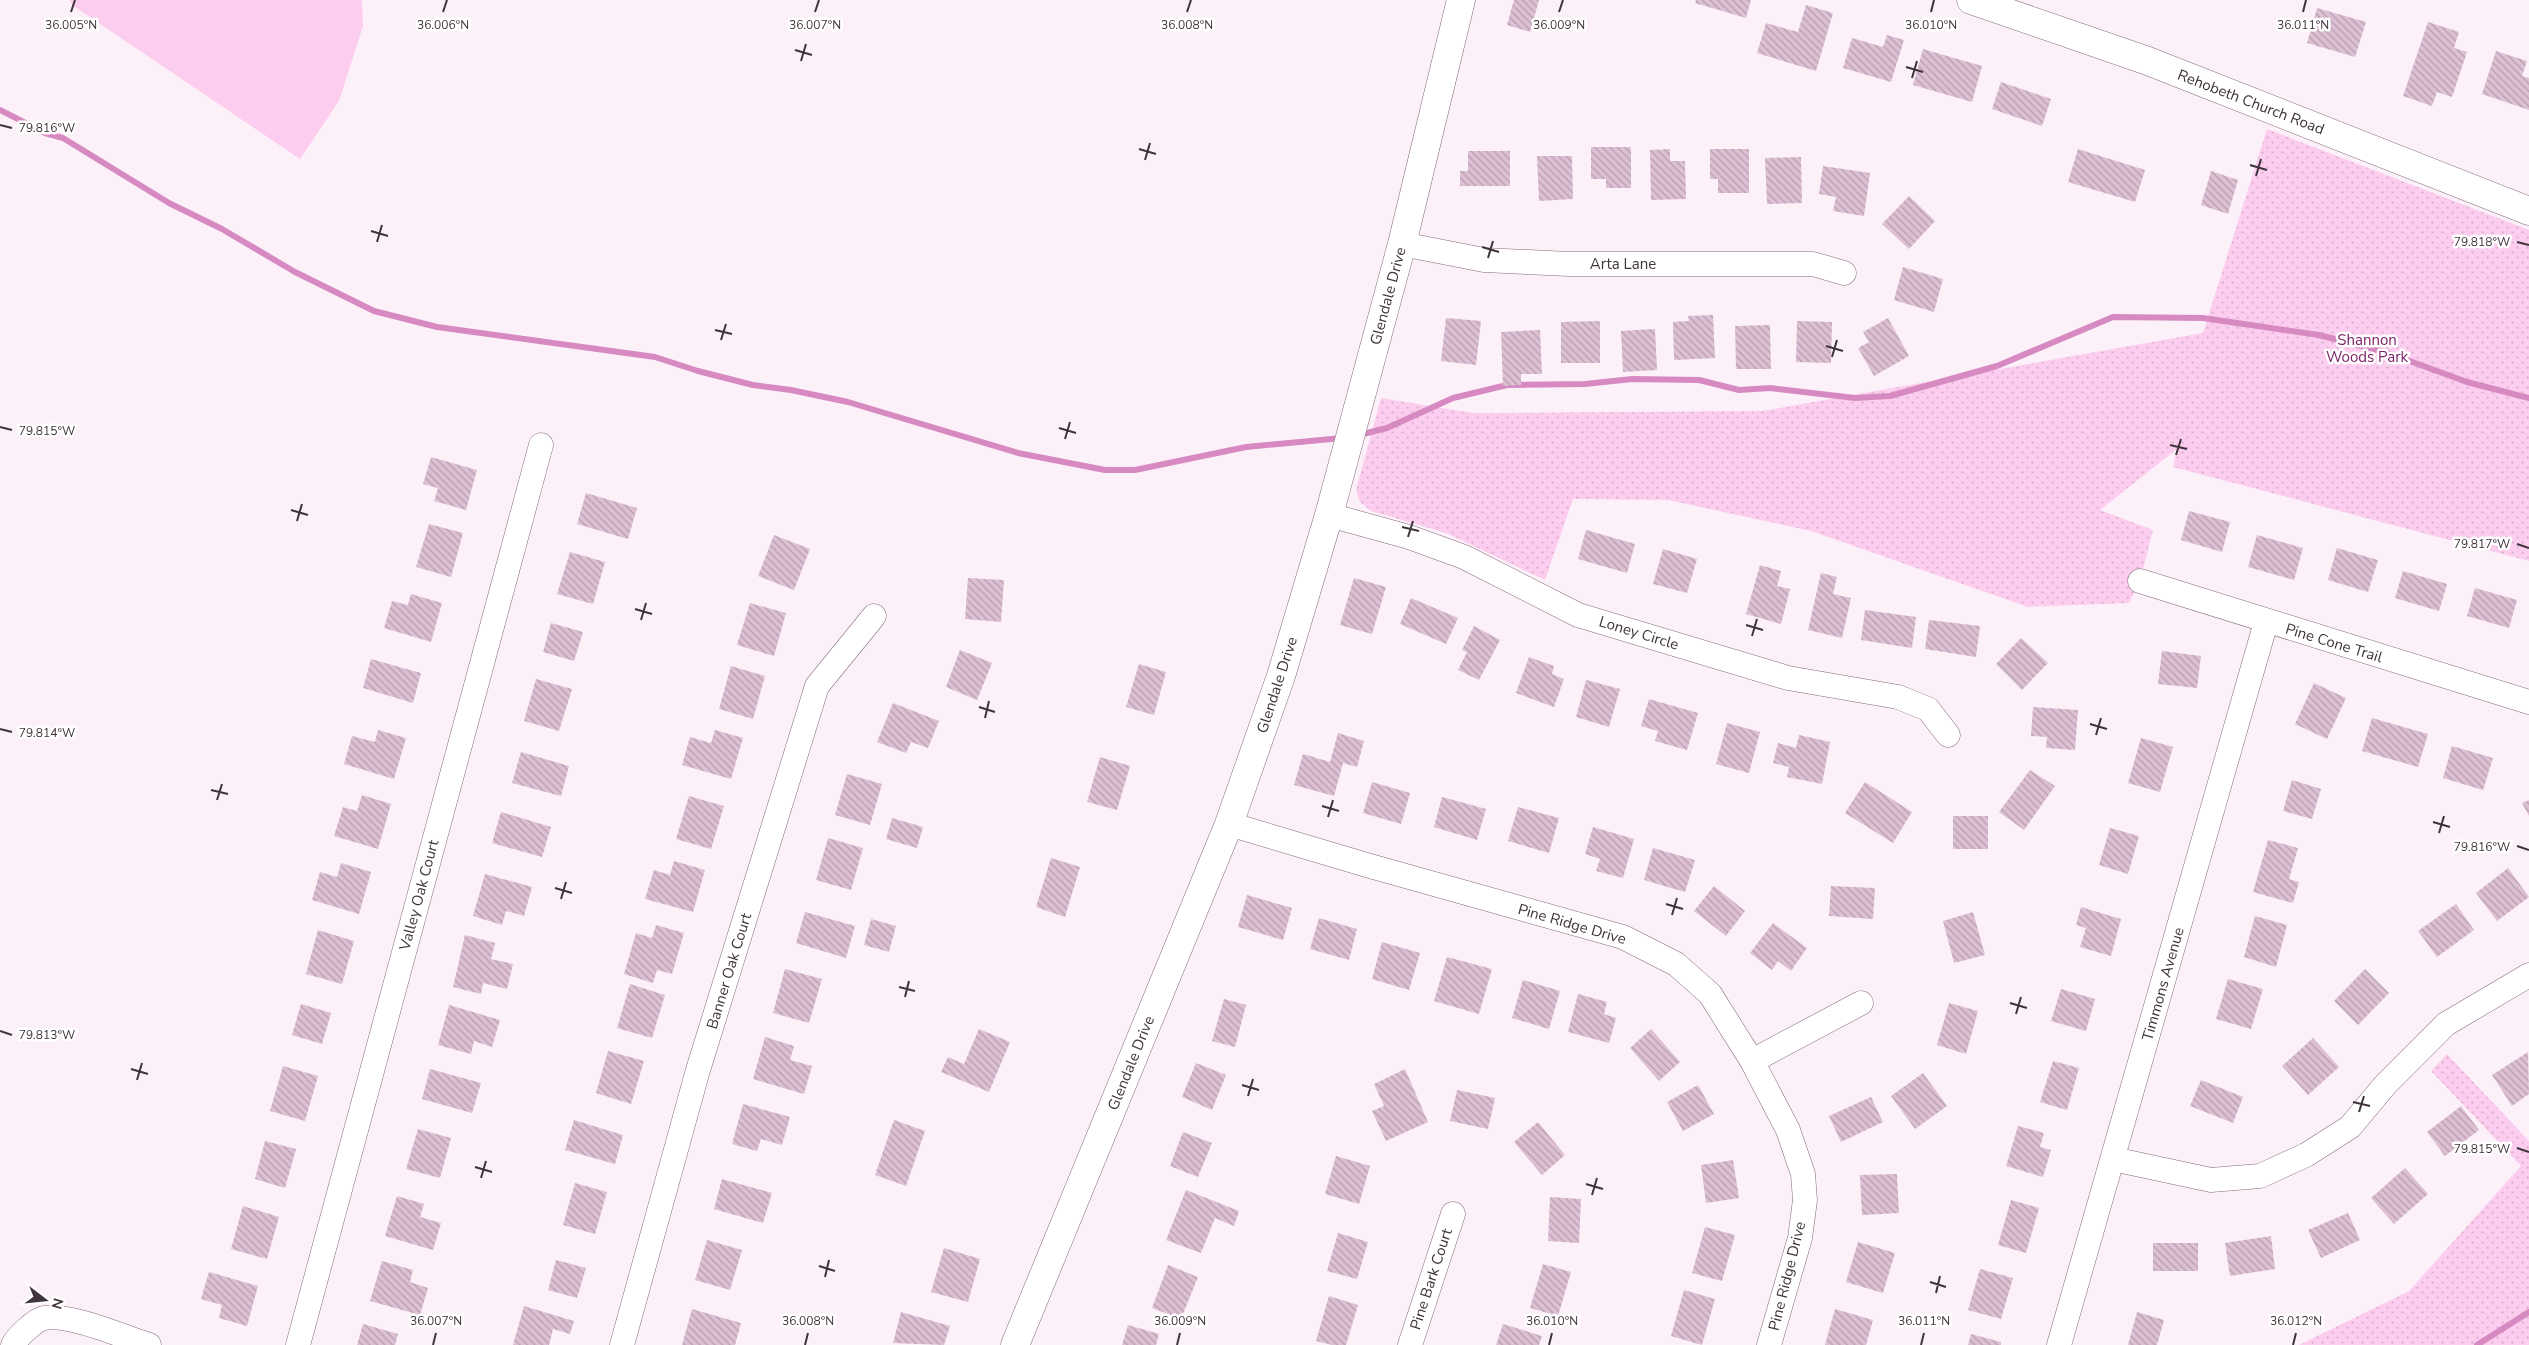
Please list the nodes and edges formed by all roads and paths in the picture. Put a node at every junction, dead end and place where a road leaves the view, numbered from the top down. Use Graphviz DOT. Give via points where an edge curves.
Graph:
graph roads {
  1 [pos="1461,0"];
  2 [pos="1971,0"];
  3 [pos="2529,211"];
  4 [pos="1402,244"];
  5 [pos="1844,272"];
  6 [pos="541,445"];
  7 [pos="1329,515"];
  8 [pos="2140,581"];
  9 [pos="874,616"];
  10 [pos="2266,622"];
  11 [pos="2529,702"];
  12 [pos="1948,736"];
  13 [pos="1229,824"];
  14 [pos="2529,976"];
  15 [pos="1861,1003"];
  16 [pos="1752,1061"];
  17 [pos="2113,1159"];
  18 [pos="1453,1214"];
  19 [pos="14,1345"];
  20 [pos="149,1345"];
  21 [pos="298,1345"];
  22 [pos="622,1345"];
  23 [pos="1015,1345"];
  24 [pos="1410,1345"];
  25 [pos="1769,1345"];
  26 [pos="2059,1345"];
  1 -- 4 [label="street, Glendale Drive"];
  2 -- 3 [label="street, Rehobeth Church Road" via="2148,61"];
  4 -- 5 [label="street, Arta Lane" via="1484,260 1570,264 1813,264"];
  4 -- 7 [label="street, Glendale Drive"];
  6 -- 21 [label="street, Valley Oak Court"];
  7 -- 12 [label="street, Loney Circle" via="1409,537 1464,557 1578,615 1788,678 1898,697 1928,709"];
  7 -- 13 [label="street, Glendale Drive" via="1281,676"];
  8 -- 10 [label="street, Pine Cone Trail"];
  9 -- 22 [label="street, Banner Oak Court" via="817,686 698,1070"];
  10 -- 11 [label="street, Pine Cone Trail"];
  10 -- 17 [label="street, Timmons Avenue"];
  13 -- 16 [label="street, Pine Ridge Drive" via="1623,937 1676,964 1710,994"];
  13 -- 23 [label="street, Glendale Drive"];
  14 -- 17 [label="street" via="2446,1024 2385,1085 2350,1127 2306,1155 2260,1176 2211,1180"];
  15 -- 16 [label="street"];
  16 -- 25 [label="street, Pine Ridge Drive" via="1788,1130 1803,1174 1805,1200 1800,1238"];
  17 -- 26 [label="street, Timmons Avenue"];
  18 -- 24 [label="street, Pine Bark Court"];
  19 -- 20 [label="street" via="17,1337 44,1318 75,1321"];
}
